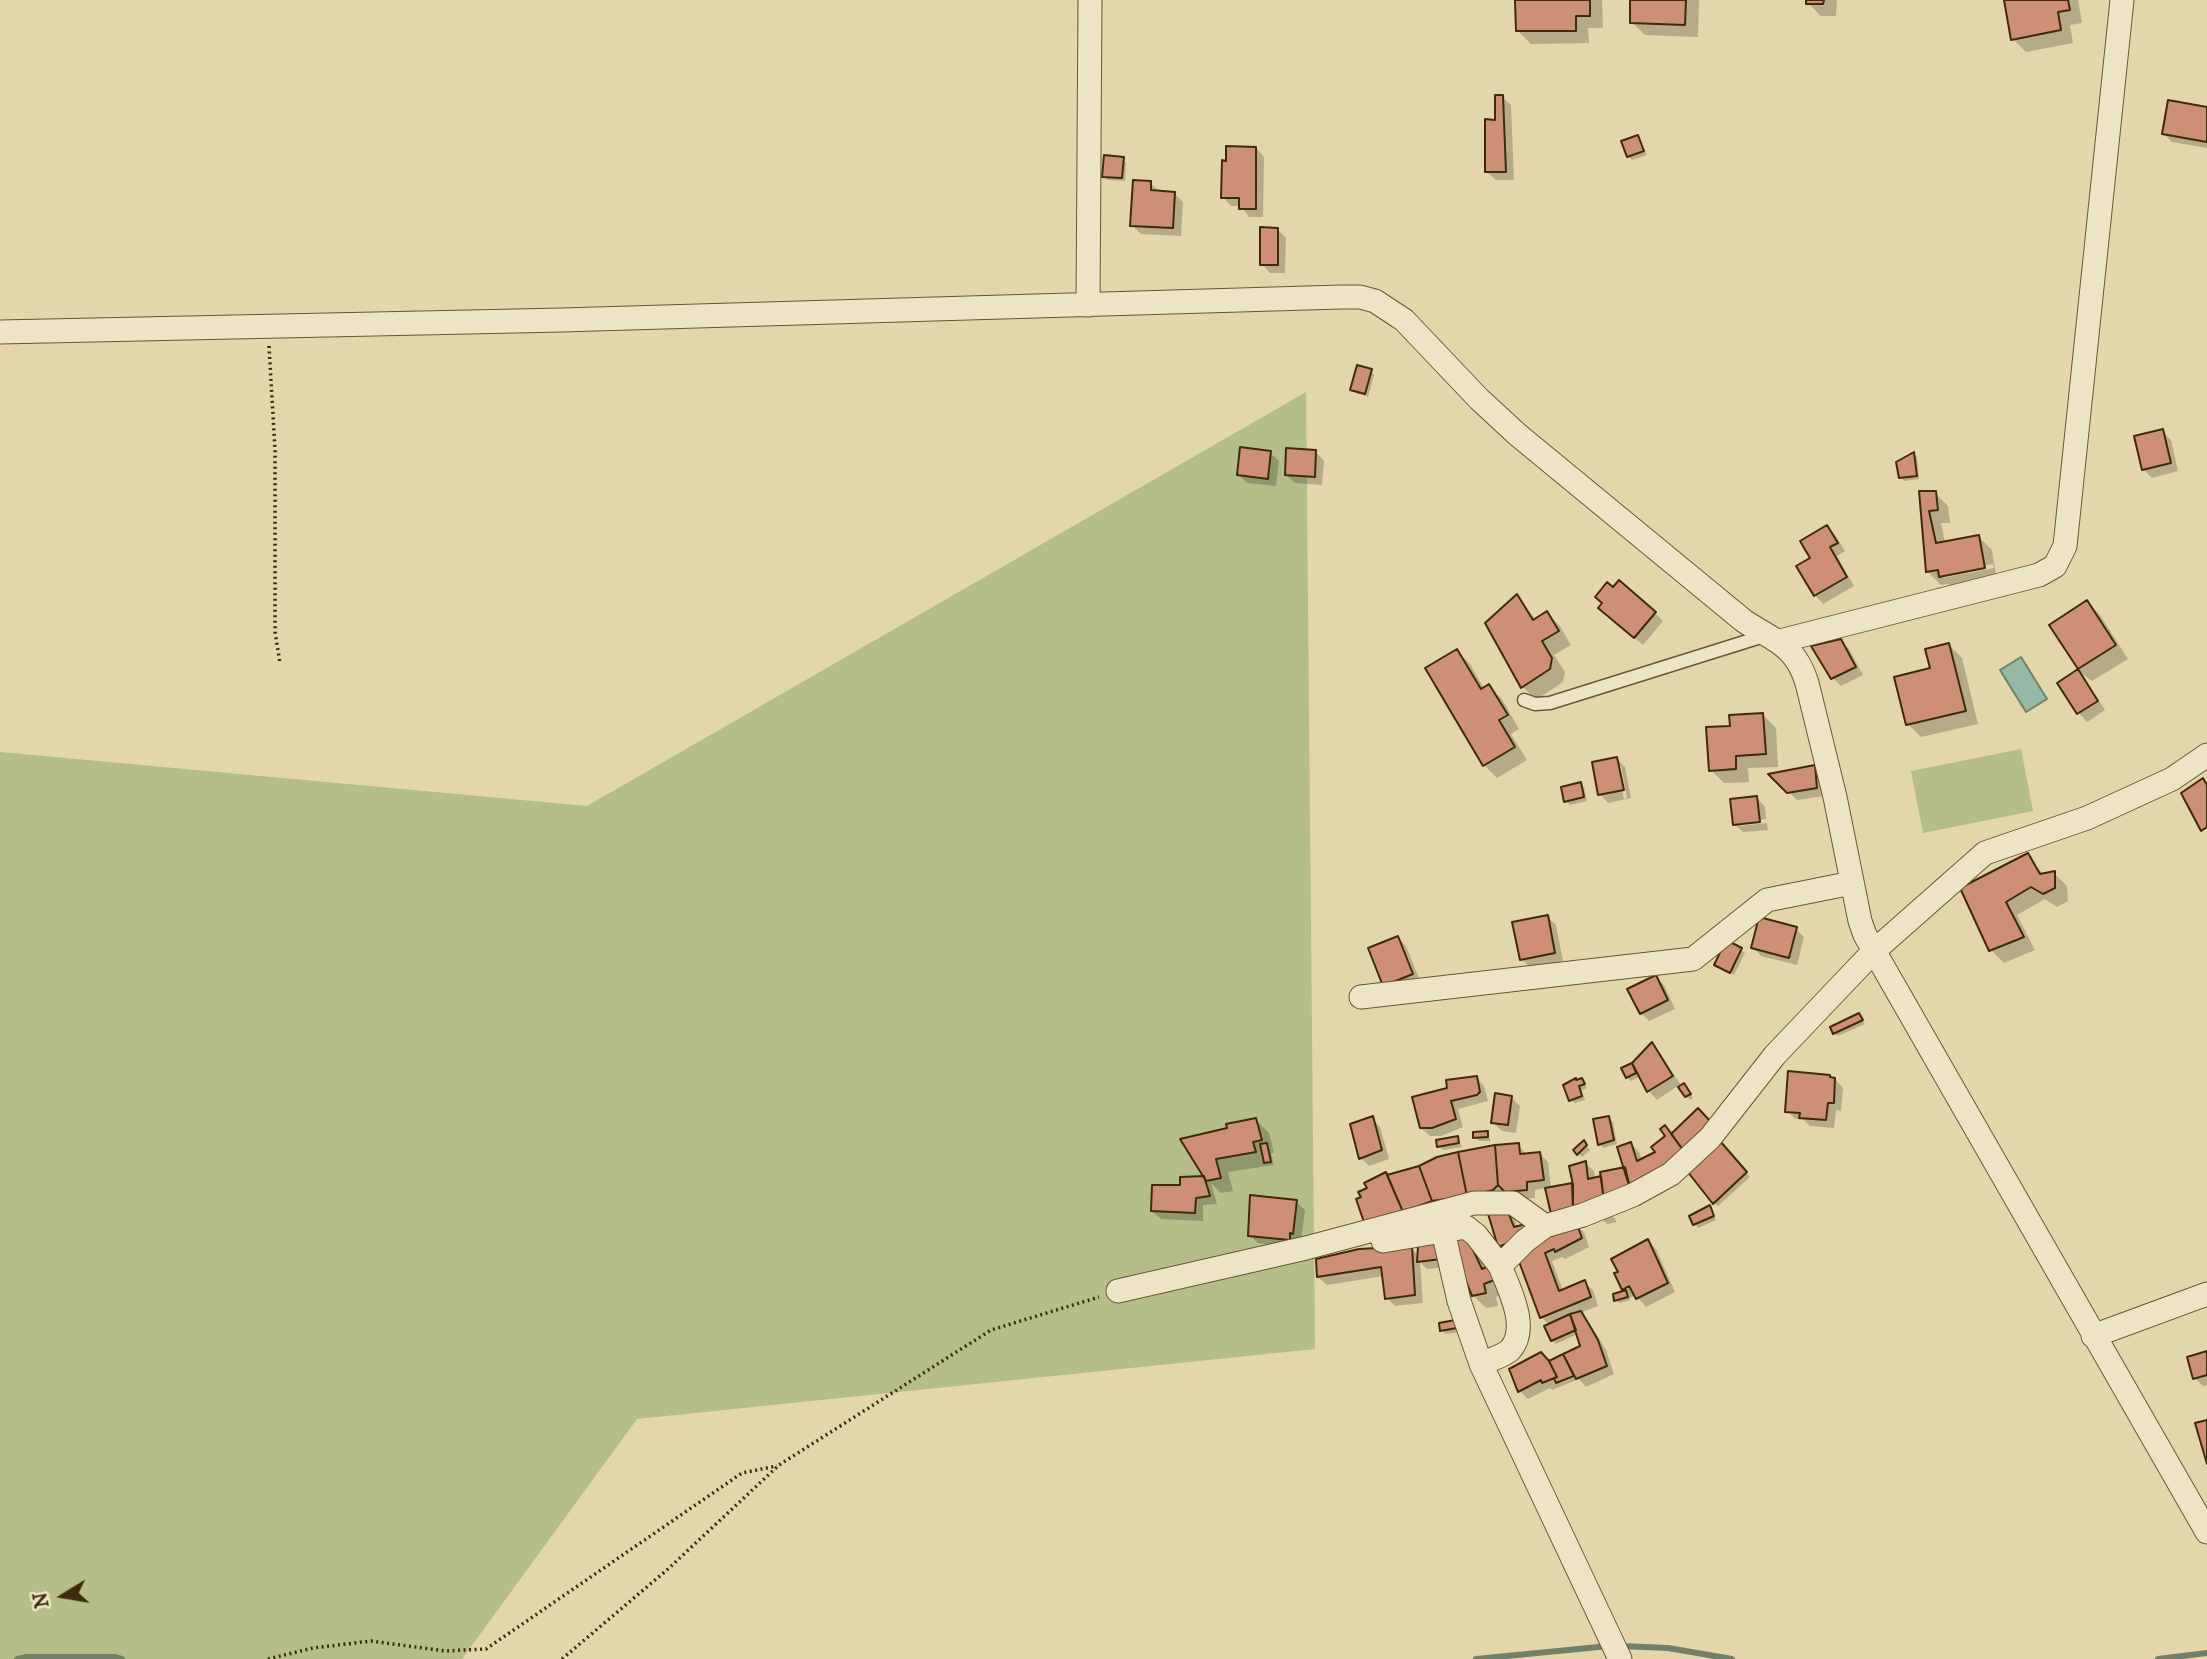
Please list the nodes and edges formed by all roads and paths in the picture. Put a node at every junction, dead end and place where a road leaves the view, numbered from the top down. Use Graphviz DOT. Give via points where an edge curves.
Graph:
graph roads {
  1 [pos="1090,0"];
  2 [pos="2122,0"];
  3 [pos="1088,305"];
  4 [pos="268,326"];
  5 [pos="0,332"];
  6 [pos="1774,638"];
  7 [pos="279,663"];
  8 [pos="1524,700"];
  9 [pos="2207,755"];
  10 [pos="1852,883"];
  11 [pos="1874,951"];
  12 [pos="1361,997"];
  13 [pos="1545,1226"];
  14 [pos="1443,1231"];
  15 [pos="1306,1248"];
  16 [pos="1500,1266"];
  17 [pos="1118,1291"];
  18 [pos="2207,1293"];
  19 [pos="2093,1336"];
  20 [pos="1481,1364"];
  21 [pos="779,1465"];
  22 [pos="2207,1532"];
  23 [pos="268,1659"];
  24 [pos="562,1659"];
  25 [pos="1620,1659"];
  1 -- 3 [label="street"];
  2 -- 6 [label="street" via="2065,546 2055,566 2039,575"];
  3 -- 4 [label="street"];
  3 -- 6 [label="street" via="1341,297 1375,301 1404,320 1518,435 1744,621"];
  4 -- 5 [label="street"];
  4 -- 7 [label="path"];
  6 -- 8 [label="lane" via="1550,703"];
  6 -- 10 [label="street" via="1794,653 1802,667"];
  9 -- 11 [label="street" via="2172,779 2087,818 1985,853"];
  10 -- 11 [label="street" via="1860,921"];
  10 -- 12 [label="street" via="1767,900 1693,960"];
  11 -- 13 [label="street" via="1775,1055 1710,1138 1671,1174 1633,1195"];
  11 -- 19 [label="street"];
  13 -- 15 [label="street" via="1513,1203 1474,1203"];
  13 -- 16 [label="street"];
  14 -- 15 [label="street" via="1328,1250"];
  14 -- 16 [label="street" via="1466,1227"];
  14 -- 20 [label="street"];
  15 -- 17 [label="street"];
  16 -- 20 [label="street" via="1520,1330 1510,1350"];
  17 -- 21 [label="path" via="991,1330"];
  18 -- 19 [label="street"];
  19 -- 22 [label="street"];
  20 -- 25 [label="street"];
  21 -- 23 [label="path" via="742,1474 486,1649 445,1651 371,1642 313,1648"];
  21 -- 24 [label="path" via="668,1569"];
}
